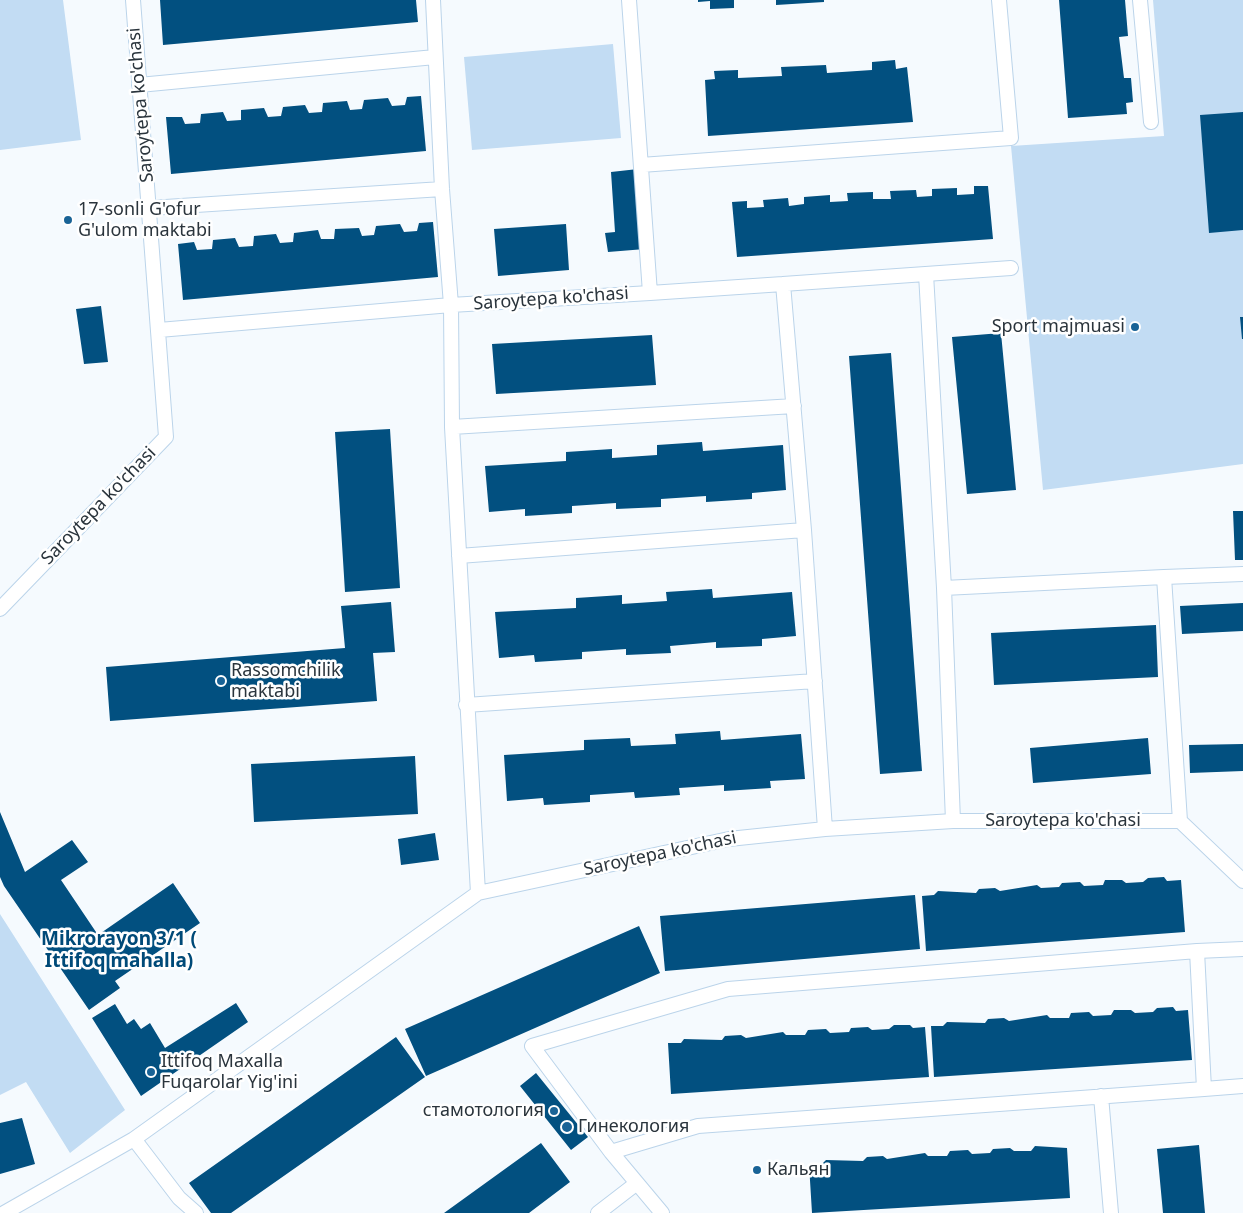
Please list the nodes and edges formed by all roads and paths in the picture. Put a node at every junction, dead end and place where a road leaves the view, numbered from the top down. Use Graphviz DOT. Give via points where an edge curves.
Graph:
graph roads {
  1 [pos="133,0"];
  2 [pos="433,0"];
  3 [pos="629,0"];
  4 [pos="999,0"];
  5 [pos="1140,0"];
  6 [pos="435,58"];
  7 [pos="139,85"];
  8 [pos="1151,122"];
  9 [pos="641,164"];
  10 [pos="442,189"];
  11 [pos="150,208"];
  12 [pos="1011,268"];
  13 [pos="926,274"];
  14 [pos="783,284"];
  15 [pos="650,293"];
  16 [pos="451,305"];
  17 [pos="159,330"];
  18 [pos="794,406"];
  19 [pos="452,427"];
  20 [pos="804,530"];
  21 [pos="458,556"];
  22 [pos="1243,574"];
  23 [pos="1164,578"];
  24 [pos="944,588"];
  25 [pos="0,609"];
  26 [pos="815,681"];
  27 [pos="466,705"];
  28 [pos="953,821"];
  29 [pos="1180,822"];
  30 [pos="825,829"];
  31 [pos="1243,881"];
  32 [pos="478,893"];
  33 [pos="1243,949"];
  34 [pos="1197,951"];
  35 [pos="1243,1086"];
  36 [pos="1204,1089"];
  37 [pos="1101,1096"];
  38 [pos="134,1139"];
  39 [pos="611,1152"];
  40 [pos="637,1183"];
  41 [pos="4,1213"];
  42 [pos="196,1213"];
  43 [pos="598,1213"];
  44 [pos="662,1213"];
  45 [pos="1111,1213"];
  1 -- 7 [label="lane, Saroytepa ko'chasi"];
  2 -- 6 [label="lane"];
  3 -- 9 [label="lane, Saroytepa ko'chasi"];
  4 -- 9 [label="lane" via="1011,138"];
  5 -- 8 [label="lane"];
  6 -- 7 [label="lane"];
  6 -- 10 [label="lane"];
  7 -- 11 [label="lane, Saroytepa ko'chasi"];
  9 -- 15 [label="lane, Saroytepa ko'chasi"];
  10 -- 11 [label="lane"];
  10 -- 16 [label="lane"];
  11 -- 17 [label="lane, Saroytepa ko'chasi"];
  12 -- 13 [label="lane"];
  13 -- 14 [label="lane"];
  13 -- 24 [label="lane"];
  14 -- 15 [label="lane"];
  14 -- 18 [label="lane"];
  15 -- 16 [label="lane, Saroytepa ko'chasi"];
  16 -- 17 [label="lane, Saroytepa ko'chasi"];
  16 -- 19 [label="lane"];
  17 -- 25 [label="lane, Saroytepa ko'chasi" via="166,437"];
  18 -- 19 [label="lane"];
  18 -- 20 [label="lane"];
  19 -- 21 [label="lane"];
  20 -- 21 [label="lane"];
  20 -- 26 [label="lane"];
  21 -- 27 [label="lane"];
  22 -- 23 [label="lane"];
  23 -- 24 [label="lane"];
  23 -- 29 [label="lane"];
  24 -- 28 [label="lane"];
  26 -- 27 [label="lane"];
  26 -- 30 [label="lane"];
  27 -- 32 [label="lane"];
  28 -- 29 [label="lane, Saroytepa ko'chasi"];
  28 -- 30 [label="lane, Saroytepa ko'chasi"];
  29 -- 31 [label="lane"];
  30 -- 32 [label="lane, Saroytepa ko'chasi" via="729,839"];
  32 -- 38 [label="lane, Saroytepa ko'chasi"];
  33 -- 34 [label="lane"];
  34 -- 36 [label="lane"];
  34 -- 39 [label="lane" via="728,989 532,1046"];
  35 -- 36 [label="lane"];
  36 -- 37 [label="lane"];
  37 -- 39 [label="lane" via="698,1126"];
  37 -- 45 [label="lane"];
  38 -- 41 [label="lane, Saroytepa ko'chasi"];
  38 -- 42 [label="lane" via="179,1198"];
  39 -- 40 [label="lane"];
  40 -- 43 [label="lane"];
  40 -- 44 [label="lane"];
}
